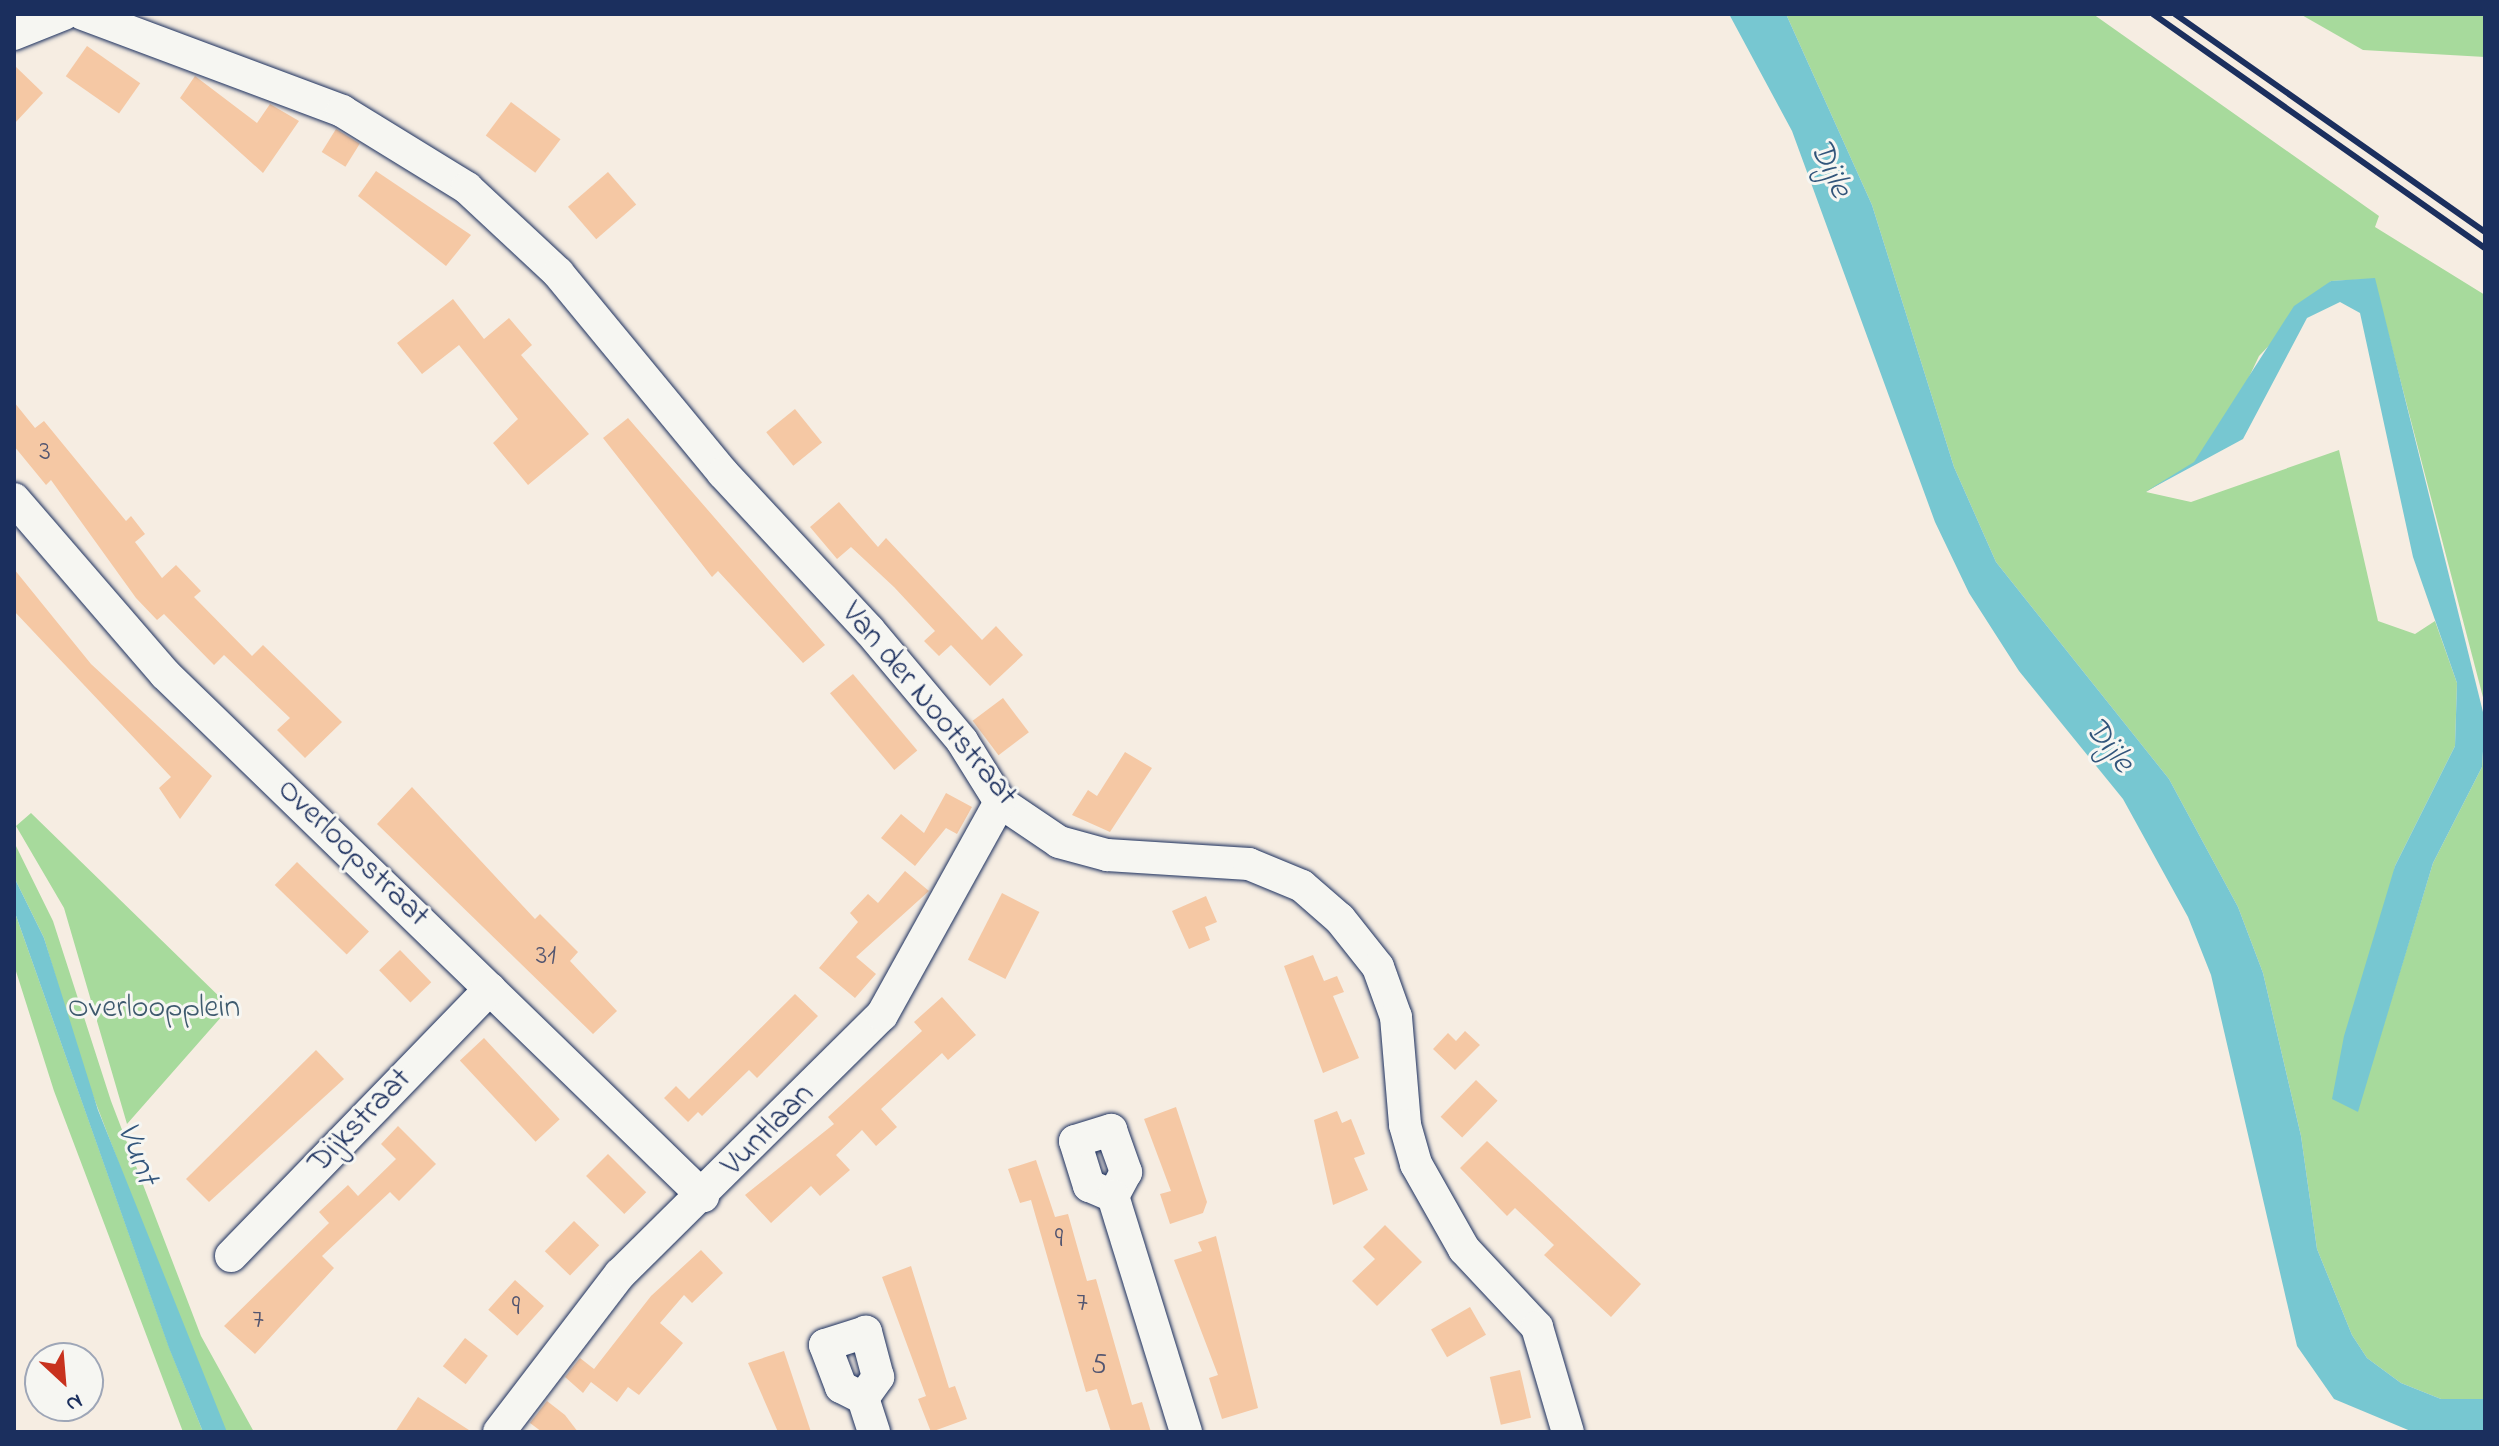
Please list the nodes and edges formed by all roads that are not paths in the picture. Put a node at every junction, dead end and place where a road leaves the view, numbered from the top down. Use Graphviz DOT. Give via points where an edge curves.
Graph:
graph roads {
  1 [pos="64,14"];
  2 [pos="83,14"];
  3 [pos="14,34"];
  4 [pos="14,499"];
  5 [pos="1000,802"];
  6 [pos="490,989"];
  7 [pos="703,1196"];
  8 [pos="1113,1196"];
  9 [pos="231,1256"];
  10 [pos="863,1398"];
  11 [pos="499,1432"];
  12 [pos="874,1432"];
  13 [pos="1186,1432"];
  14 [pos="1568,1432"];
  1 -- 3 [label="street"];
  2 -- 5 [label="street, Van der Nootstraat" via="342,111 467,188 558,273 723,473 869,630 962,741"];
  4 -- 6 [label="street, Overloopstraat" via="165,674"];
  5 -- 7 [label="street, Vuntlaan" via="882,1015"];
  5 -- 14 [label="street, Van der Nootstraat" via="1059,842 1107,855 1249,864 1302,886 1340,919 1378,967 1396,1017 1405,1125 1416,1164 1464,1249 1537,1327"];
  6 -- 7 [label="street, Overloopstraat"];
  6 -- 9 [label="street, Dijkstraat"];
  7 -- 11 [label="street, Vuntlaan" via="620,1274"];
  8 -- 13 [label="street"];
  10 -- 12 [label="street"];
}
